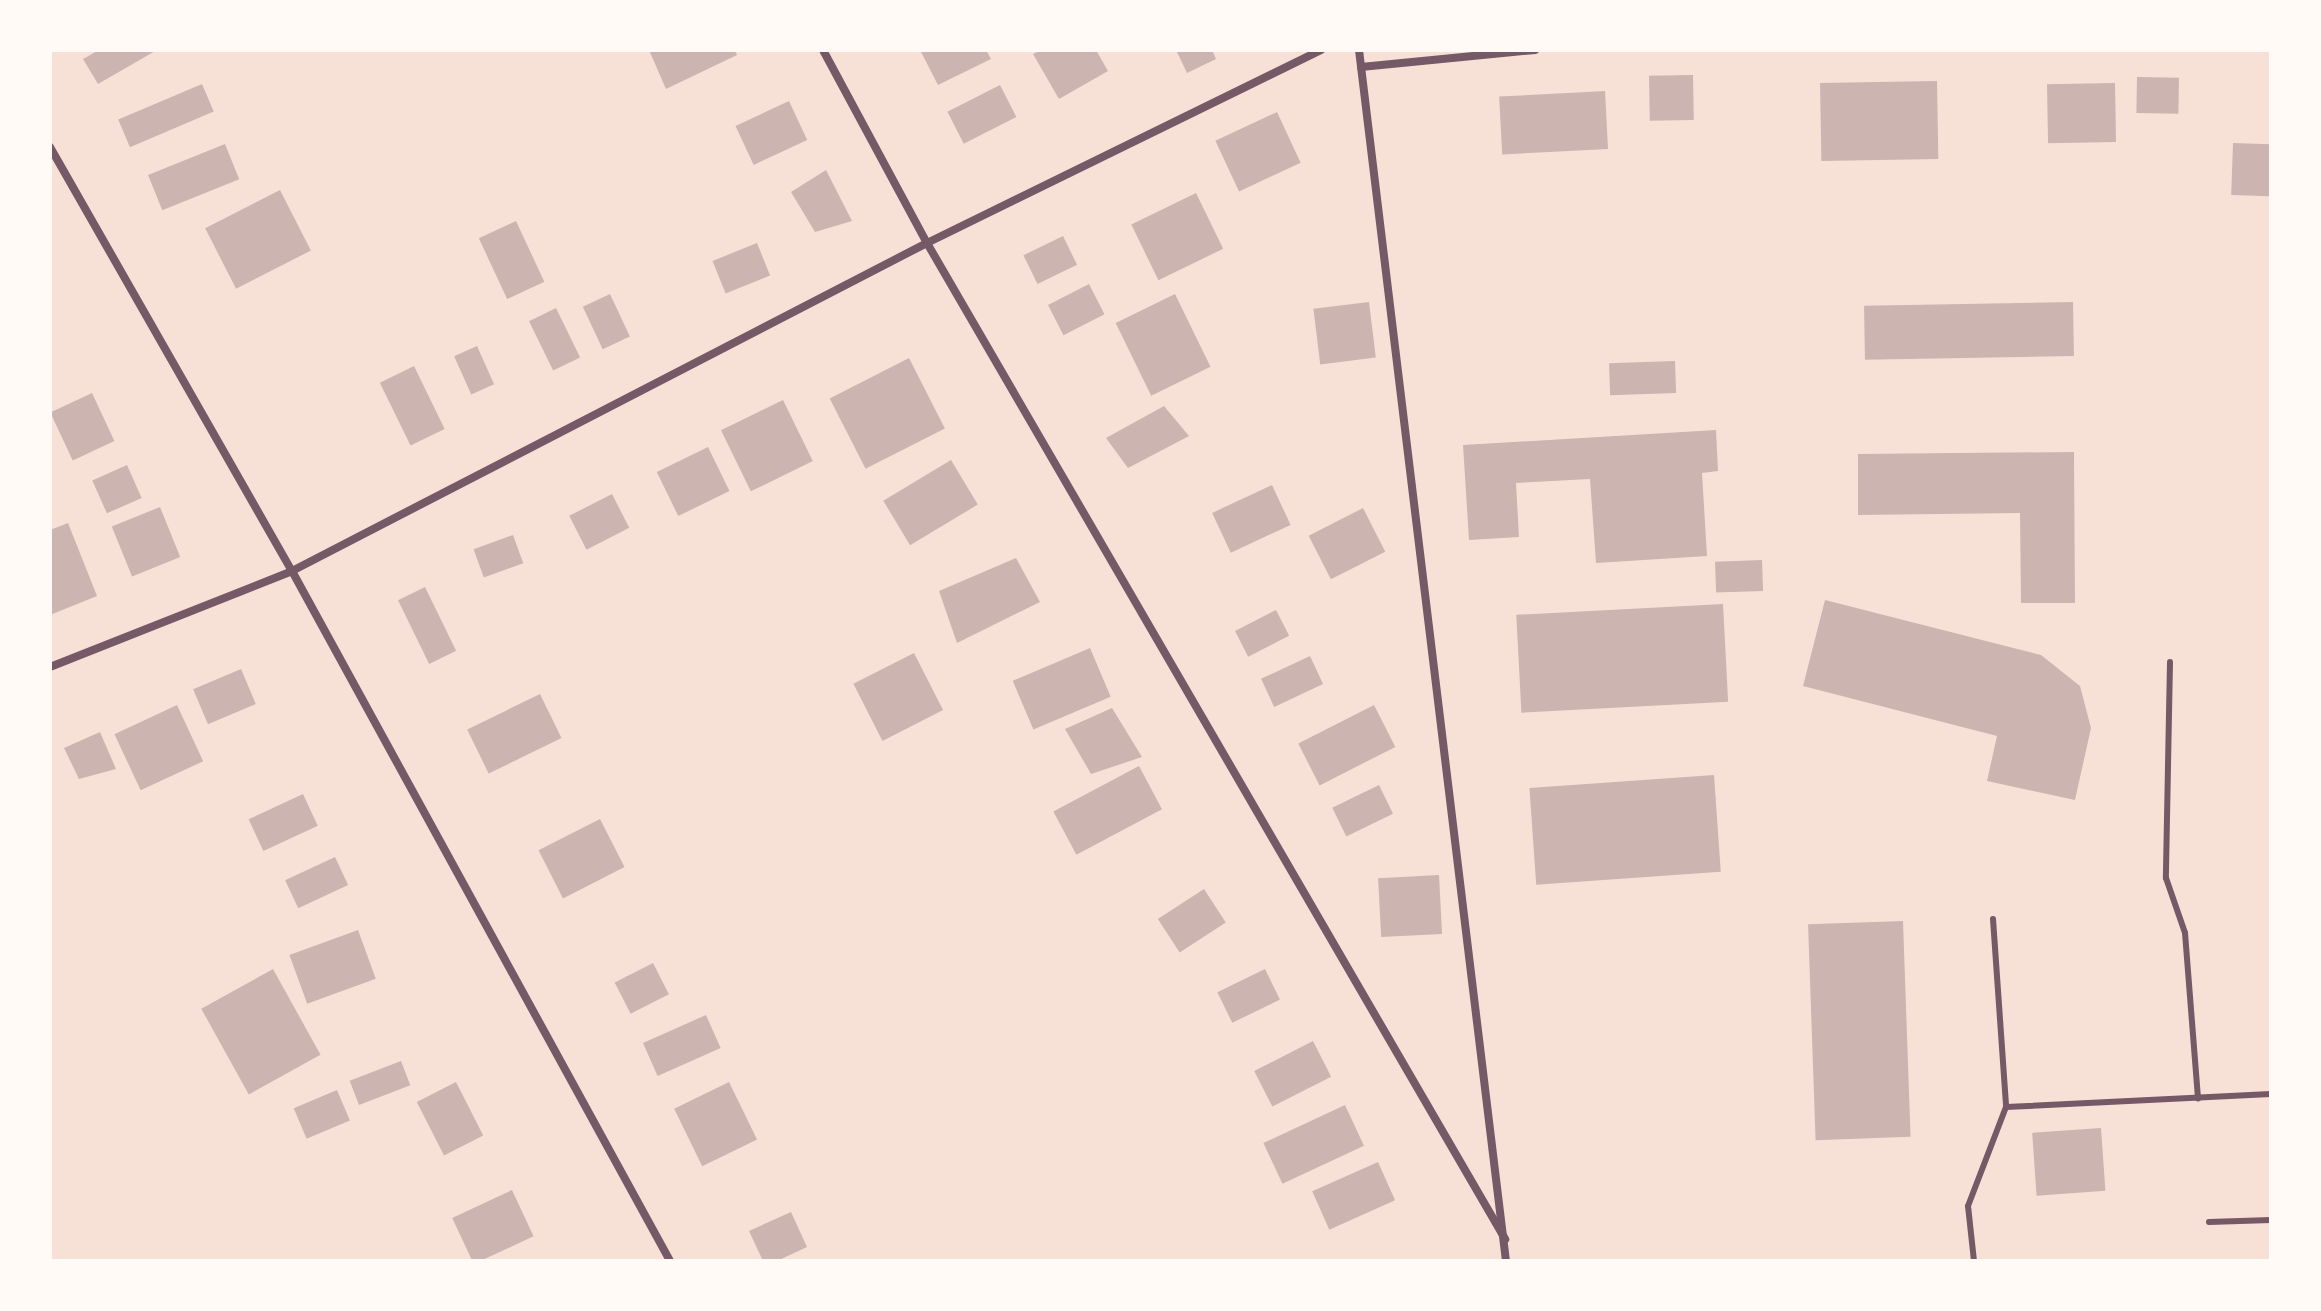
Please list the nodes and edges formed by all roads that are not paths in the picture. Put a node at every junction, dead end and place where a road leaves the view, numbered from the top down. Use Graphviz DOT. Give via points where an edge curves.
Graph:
graph roads {
  1 [pos="823,50"];
  2 [pos="1321,50"];
  3 [pos="1359,50"];
  4 [pos="1535,50"];
  5 [pos="1361,67"];
  6 [pos="50,147"];
  7 [pos="927,243"];
  8 [pos="292,571"];
  9 [pos="2170,662"];
  10 [pos="50,667"];
  11 [pos="1993,919"];
  12 [pos="2271,1094"];
  13 [pos="2198,1098"];
  14 [pos="2006,1107"];
  15 [pos="2271,1220"];
  16 [pos="2209,1222"];
  17 [pos="1505,1239"];
  18 [pos="670,1261"];
  19 [pos="1506,1261"];
  20 [pos="1974,1261"];
  1 -- 7 [label="street"];
  2 -- 7 [label="street"];
  3 -- 5 [label="street"];
  4 -- 5 [label="street"];
  5 -- 17 [label="street"];
  6 -- 8 [label="street"];
  7 -- 8 [label="street"];
  7 -- 17 [label="street"];
  8 -- 10 [label="street"];
  8 -- 18 [label="street"];
  9 -- 13 [label="lane" via="2166,878 2185,933"];
  11 -- 14 [label="lane"];
  12 -- 13 [label="lane"];
  13 -- 14 [label="lane"];
  14 -- 20 [label="lane" via="1968,1206"];
  15 -- 16 [label="lane"];
  17 -- 19 [label="street"];
}
